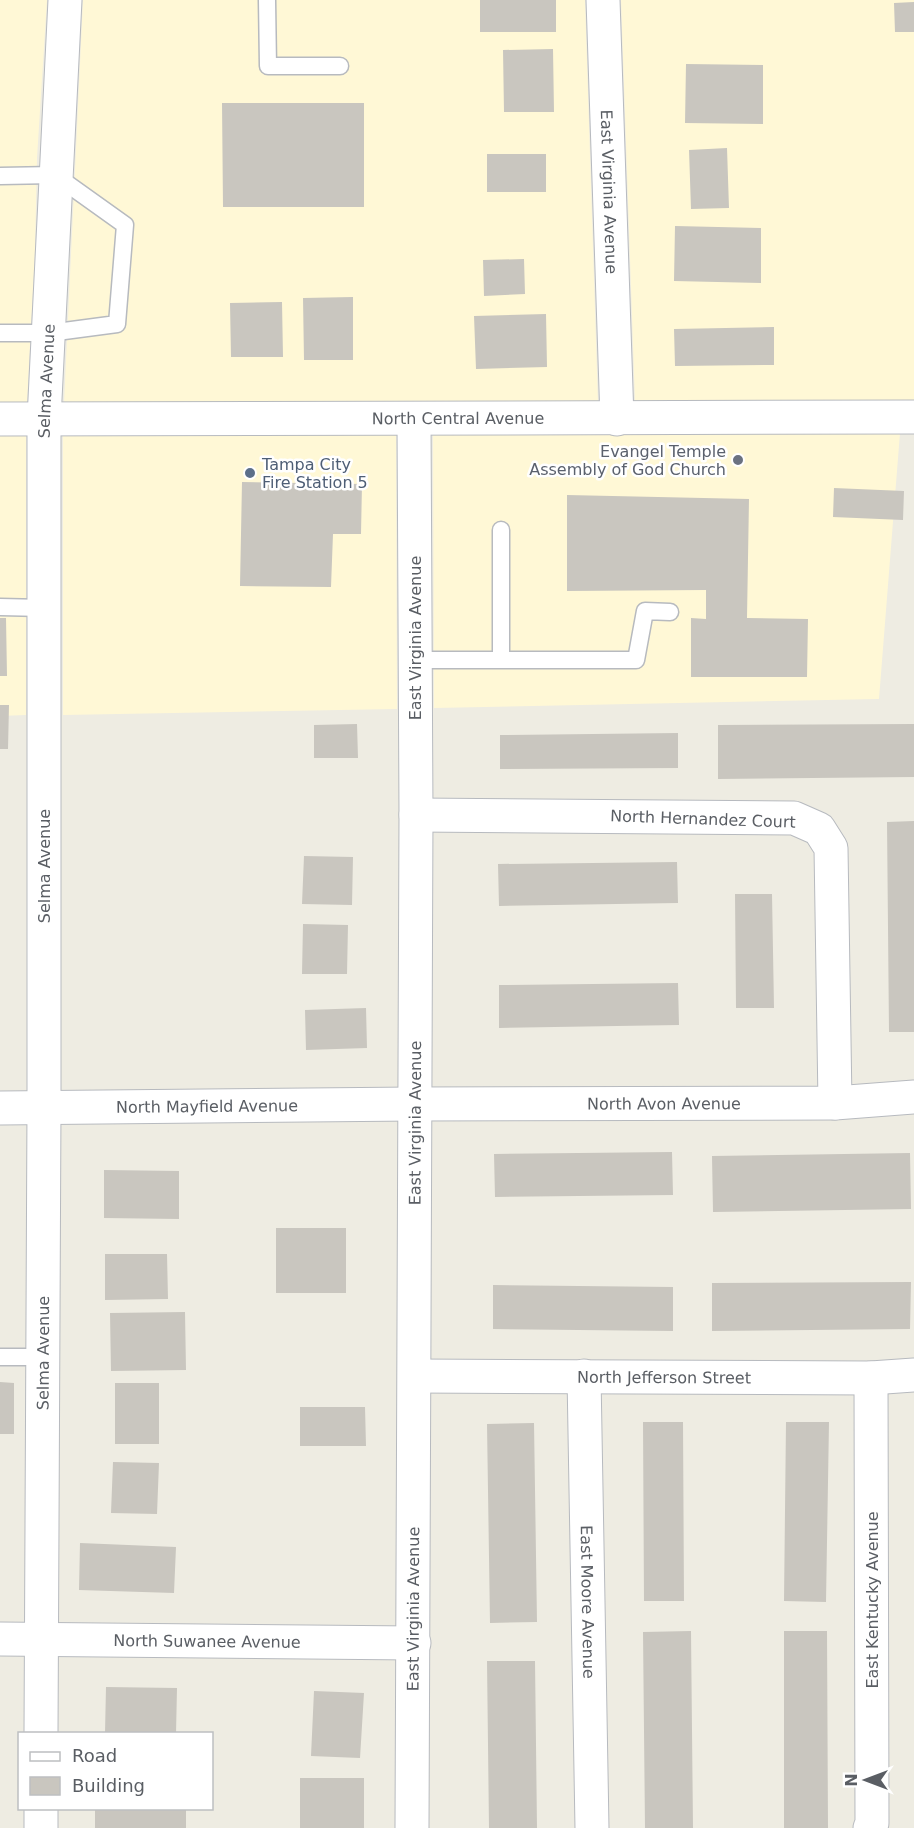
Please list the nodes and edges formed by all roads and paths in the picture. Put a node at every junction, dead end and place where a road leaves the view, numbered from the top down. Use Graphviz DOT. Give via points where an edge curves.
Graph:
graph roads {
  1 [pos="65,0"];
  2 [pos="267,0"];
  3 [pos="603,0"];
  4 [pos="339,66"];
  5 [pos="55,175"];
  6 [pos="0,176"];
  7 [pos="0,333"];
  8 [pos="49,333"];
  9 [pos="914,417"];
  10 [pos="0,419"];
  11 [pos="44,419"];
  12 [pos="414,419"];
  13 [pos="617,419"];
  14 [pos="501,530"];
  15 [pos="0,607"];
  16 [pos="44,608"];
  17 [pos="670,612"];
  18 [pos="415,660"];
  19 [pos="501,660"];
  20 [pos="416,815"];
  21 [pos="914,1097"];
  22 [pos="835,1103"];
  23 [pos="414,1104"];
  24 [pos="44,1107"];
  25 [pos="0,1108"];
  26 [pos="0,1357"];
  27 [pos="43,1357"];
  28 [pos="914,1375"];
  29 [pos="415,1376"];
  30 [pos="584,1376"];
  31 [pos="872,1378"];
  32 [pos="0,1639"];
  33 [pos="41,1640"];
  34 [pos="414,1643"];
  35 [pos="41,1732"];
  36 [pos="41,1810"];
  37 [pos="871,1825"];
  38 [pos="41,1828"];
  39 [pos="412,1828"];
  40 [pos="592,1828"];
  1 -- 5 [label="street, Selma Avenue"];
  2 -- 4 [label="lane" via="268,66"];
  3 -- 13 [label="street, East Virginia Avenue"];
  5 -- 6 [label="lane"];
  5 -- 8 [label="street, Selma Avenue"];
  5 -- 8 [label="lane" via="125,225 117,324"];
  7 -- 8 [label="lane"];
  8 -- 11 [label="street, Selma Avenue"];
  9 -- 13 [label="street, North Central Avenue"];
  10 -- 11 [label="street, North Central Avenue"];
  11 -- 12 [label="street, North Central Avenue"];
  11 -- 16 [label="street, Selma Avenue"];
  12 -- 13 [label="street, North Central Avenue"];
  12 -- 18 [label="street, East Virginia Avenue"];
  14 -- 19 [label="lane"];
  15 -- 16 [label="lane"];
  16 -- 24 [label="street, Selma Avenue"];
  17 -- 19 [label="lane" via="645,611 636,660"];
  18 -- 19 [label="lane"];
  18 -- 20 [label="street, East Virginia Avenue"];
  20 -- 22 [label="street, North Hernandez Court" via="794,818 819,829 831,848"];
  20 -- 23 [label="street, East Virginia Avenue"];
  21 -- 22 [label="street, North Avon Avenue"];
  22 -- 23 [label="street, North Avon Avenue"];
  23 -- 24 [label="street, North Mayfield Avenue"];
  23 -- 29 [label="street, East Virginia Avenue"];
  24 -- 25 [label="street, North Mayfield Avenue"];
  24 -- 27 [label="street, Selma Avenue"];
  26 -- 27 [label="lane"];
  27 -- 33 [label="street, Selma Avenue"];
  28 -- 31 [label="street, North Jefferson Street"];
  29 -- 30 [label="street, North Jefferson Street"];
  29 -- 34 [label="street, East Virginia Avenue"];
  30 -- 31 [label="street, North Jefferson Street"];
  30 -- 40 [label="street, East Moore Avenue"];
  31 -- 37 [label="street, East Kentucky Avenue"];
  32 -- 33 [label="street, North Suwanee Avenue"];
  33 -- 34 [label="street, North Suwanee Avenue"];
  33 -- 35 [label="street, Selma Avenue"];
  34 -- 39 [label="street, East Virginia Avenue"];
  36 -- 38 [label="street"];
}
